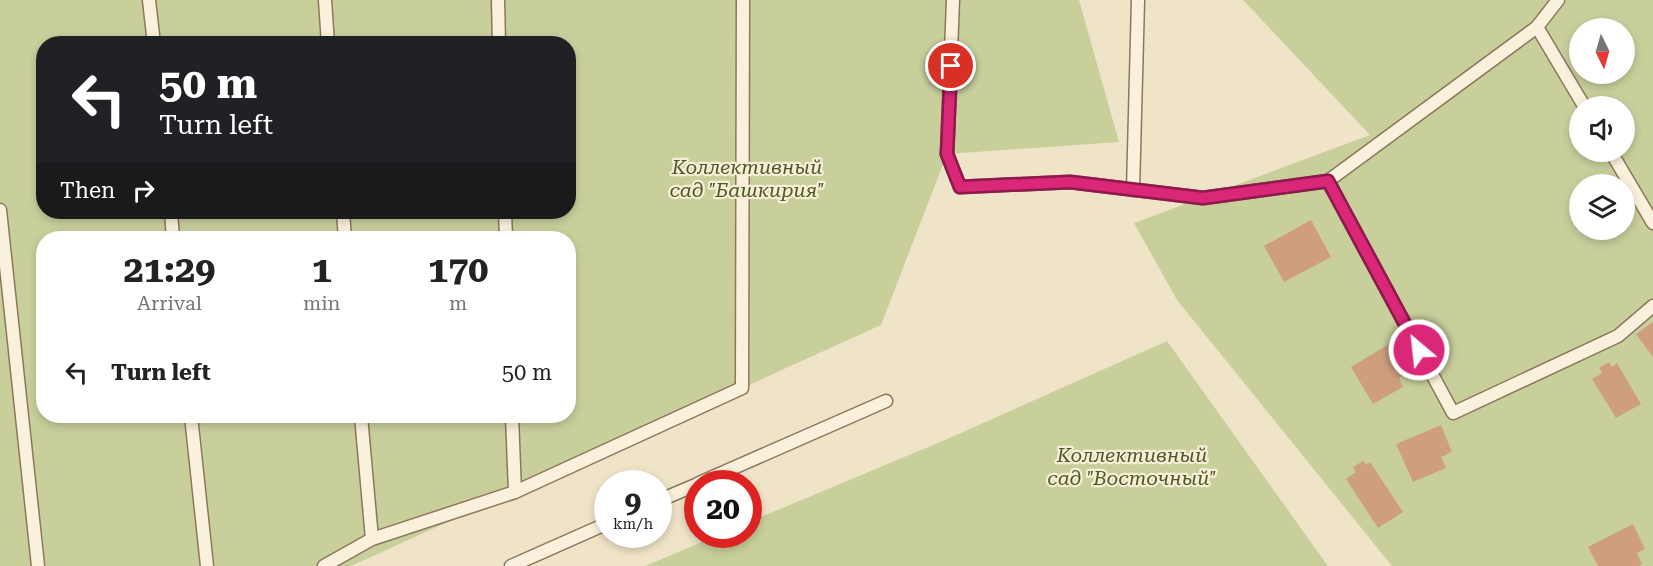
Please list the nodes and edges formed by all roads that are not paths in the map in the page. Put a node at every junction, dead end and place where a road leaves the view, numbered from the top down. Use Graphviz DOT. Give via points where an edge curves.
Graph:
graph roads {
  1 [pos="149,0"];
  2 [pos="325,0"];
  3 [pos="498,0"];
  4 [pos="743,0"];
  5 [pos="953,0"];
  6 [pos="1138,0"];
  7 [pos="1558,0"];
  8 [pos="1537,27"];
  9 [pos="153,36"];
  10 [pos="327,36"];
  11 [pos="499,36"];
  12 [pos="1578,96"];
  13 [pos="1617,162"];
  14 [pos="1328,181"];
  15 [pos="1133,190"];
  16 [pos="0,210"];
  17 [pos="1653,223"];
  18 [pos="2,235"];
  19 [pos="1653,306"];
  20 [pos="886,401"];
  21 [pos="192,423"];
  22 [pos="362,423"];
  23 [pos="512,423"];
  24 [pos="728,470"];
  25 [pos="515,492"];
  26 [pos="594,529"];
  27 [pos="372,539"];
  28 [pos="38,566"];
  29 [pos="207,566"];
  30 [pos="324,566"];
  31 [pos="511,566"];
  1 -- 9 [label="lane"];
  2 -- 10 [label="lane"];
  3 -- 11 [label="lane"];
  4 -- 25 [label="lane" via="742,388"];
  5 -- 15 [label="lane" via="947,154 960,187 1070,182"];
  6 -- 15 [label="lane"];
  7 -- 8 [label="lane"];
  8 -- 12 [label="lane"];
  8 -- 14 [label="lane"];
  13 -- 17 [label="lane"];
  14 -- 15 [label="lane" via="1203,198"];
  14 -- 19 [label="lane" via="1453,413 1618,336"];
  16 -- 18 [label="lane"];
  18 -- 28 [label="lane"];
  20 -- 24 [label="lane"];
  21 -- 29 [label="lane"];
  22 -- 27 [label="lane"];
  23 -- 25 [label="lane"];
  25 -- 27 [label="lane"];
  26 -- 31 [label="lane"];
  27 -- 30 [label="lane"];
}
